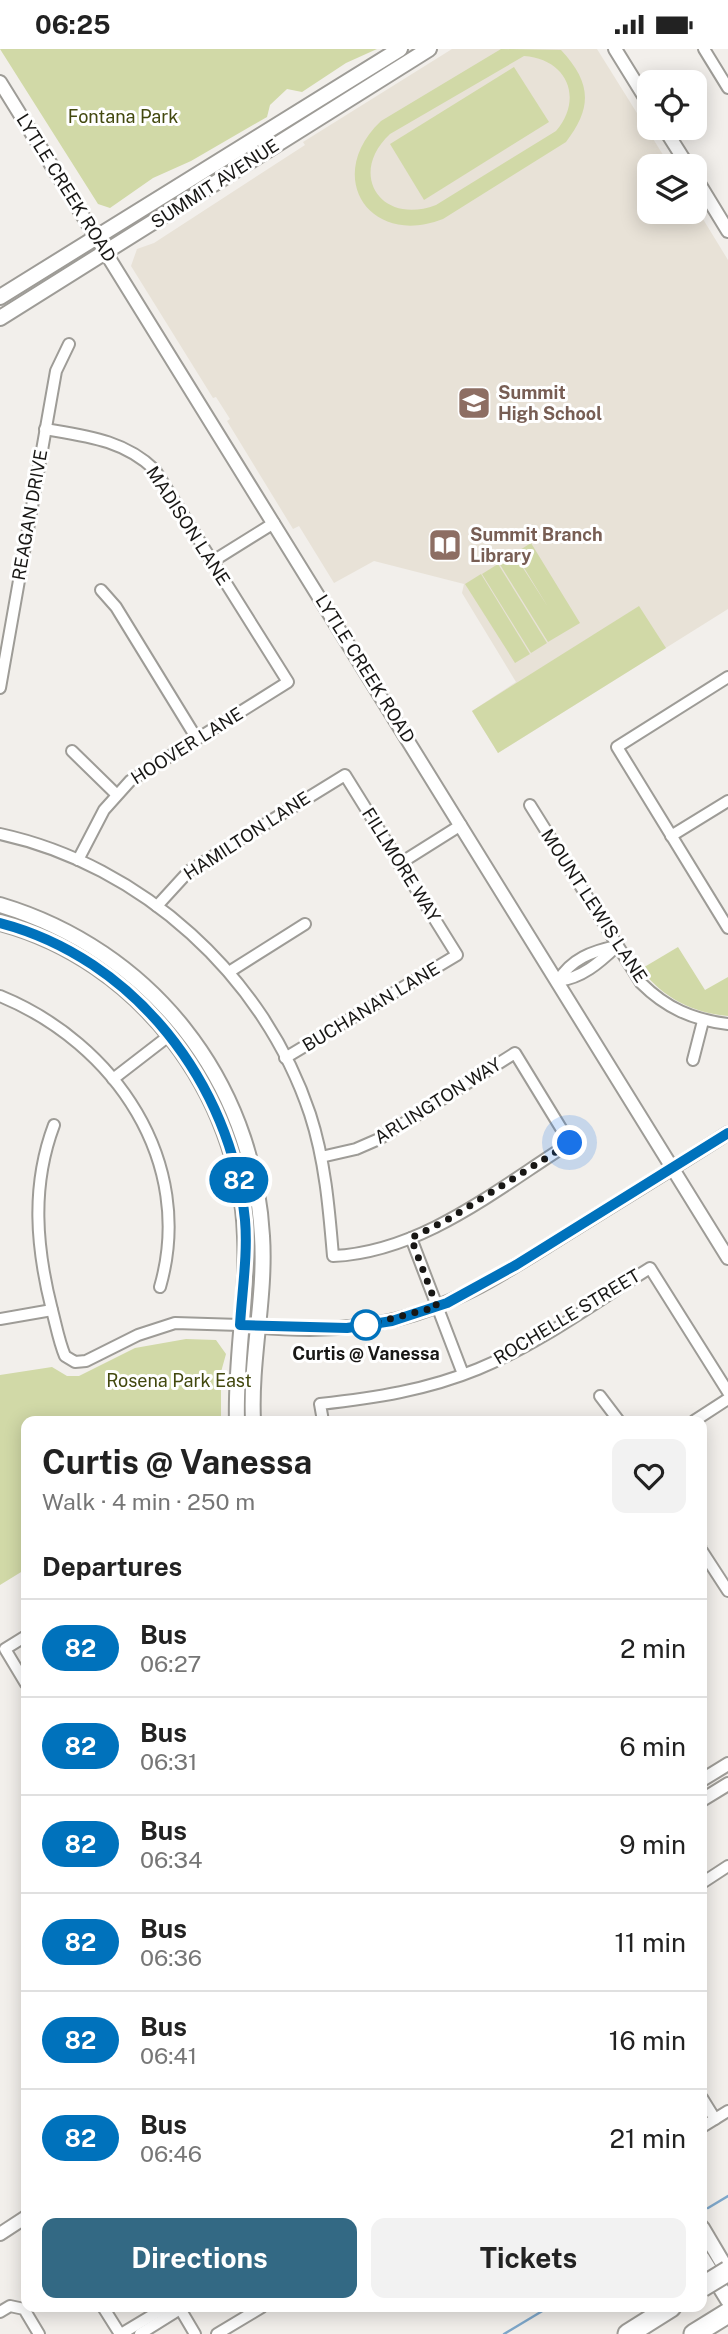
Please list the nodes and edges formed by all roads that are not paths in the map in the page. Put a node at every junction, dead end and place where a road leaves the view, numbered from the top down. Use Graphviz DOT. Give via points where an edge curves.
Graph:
graph roads {
  1 [pos="400,49"];
  2 [pos="429,49"];
  3 [pos="615,49"];
  4 [pos="704,49"];
  5 [pos="0,82"];
  6 [pos="726,83"];
  7 [pos="637,85"];
  8 [pos="707,197"];
  9 [pos="728,231"];
  10 [pos="97,236"];
  11 [pos="107,253"];
  12 [pos="0,297"];
  13 [pos="0,318"];
  14 [pos="69,344"];
  15 [pos="45,429"];
  16 [pos="274,523"];
  17 [pos="212,561"];
  18 [pos="102,590"];
  19 [pos="728,677"];
  20 [pos="288,681"];
  21 [pos="0,688"];
  22 [pos="197,739"];
  23 [pos="72,751"];
  24 [pos="345,775"];
  25 [pos="116,794"];
  26 [pos="728,801"];
  27 [pos="530,805"];
  28 [pos="461,825"];
  29 [pos="0,834"];
  30 [pos="671,836"];
  31 [pos="78,860"];
  32 [pos="399,864"];
  33 [pos="0,905"];
  34 [pos="157,906"];
  35 [pos="0,923"];
  36 [pos="304,924"];
  37 [pos="728,926"];
  38 [pos="617,946"];
  39 [pos="457,955"];
  40 [pos="229,972"];
  41 [pos="558,981"];
  42 [pos="0,996"];
  43 [pos="703,1021"];
  44 [pos="728,1024"];
  45 [pos="170,1035"];
  46 [pos="285,1058"];
  47 [pos="693,1060"];
  48 [pos="113,1079"];
  49 [pos="54,1125"];
  50 [pos="728,1133"];
  51 [pos="321,1157"];
  52 [pos="673,1168"];
  53 [pos="411,1238"];
  54 [pos="728,1258"];
  55 [pos="160,1287"];
  56 [pos="437,1307"];
  57 [pos="52,1310"];
  58 [pos="0,1319"];
  59 [pos="240,1325"];
  60 [pos="257,1327"];
  61 [pos="463,1374"];
  62 [pos="728,1392"];
  63 [pos="600,1396"];
  64 [pos="728,1399"];
  65 [pos="237,1416"];
  66 [pos="253,1416"];
  67 [pos="322,1416"];
  68 [pos="615,1416"];
  69 [pos="702,1416"];
  70 [pos="707,1559"];
  71 [pos="728,1591"];
  72 [pos="21,1639"];
  73 [pos="21,1676"];
  74 [pos="728,1764"];
  75 [pos="707,1777"];
  76 [pos="728,1784"];
  77 [pos="707,1797"];
  78 [pos="728,1866"];
  79 [pos="707,1880"];
  80 [pos="707,2106"];
  81 [pos="728,2111"];
  82 [pos="715,2119"];
  83 [pos="707,2124"];
  84 [pos="21,2220"];
  85 [pos="0,2234"];
  86 [pos="707,2237"];
  87 [pos="707,2266"];
  88 [pos="728,2271"];
  89 [pos="707,2284"];
  90 [pos="728,2300"];
  91 [pos="25,2312"];
  92 [pos="106,2312"];
  93 [pos="157,2312"];
  94 [pos="174,2312"];
  95 [pos="182,2312"];
  96 [pos="254,2312"];
  97 [pos="663,2312"];
  98 [pos="728,2313"];
  99 [pos="728,2326"];
  100 [pos="39,2334"];
  101 [pos="120,2334"];
  102 [pos="140,2334"];
  103 [pos="195,2334"];
  104 [pos="217,2334"];
  105 [pos="628,2334"];
  106 [pos="694,2334"];
  107 [pos="715,2334"];
  1 -- 10 [label="main road, SUMMIT AVENUE"];
  2 -- 11 [label="main road, SUMMIT AVENUE"];
  3 -- 7 [label="street"];
  4 -- 6 [label="street"];
  5 -- 10 [label="street, LYTLE CREEK ROAD"];
  8 -- 9 [label="street"];
  10 -- 11 [label="street, LYTLE CREEK ROAD"];
  10 -- 12 [label="main road, SUMMIT AVENUE"];
  11 -- 13 [label="main road, SUMMIT AVENUE"];
  11 -- 16 [label="street, LYTLE CREEK ROAD"];
  14 -- 15 [label="street, REAGAN DRIVE" via="56,371"];
  15 -- 17 [label="street, MADISON LANE" via="106,440 145,460"];
  15 -- 21 [label="street, REAGAN DRIVE"];
  16 -- 17 [label="street"];
  16 -- 28 [label="street, LYTLE CREEK ROAD"];
  17 -- 20 [label="street, MADISON LANE"];
  18 -- 22 [label="street"];
  19 -- 30 [label="street" via="617,747"];
  20 -- 22 [label="street, HOOVER LANE"];
  22 -- 25 [label="street, HOOVER LANE"];
  23 -- 25 [label="street"];
  24 -- 32 [label="street, FILLMORE WAY"];
  24 -- 34 [label="street, HAMILTON LANE" via="189,871"];
  25 -- 31 [label="street, HOOVER LANE"];
  26 -- 30 [label="street"];
  27 -- 38 [label="street, MOUNT LEWIS LANE"];
  28 -- 32 [label="street"];
  28 -- 41 [label="street, LYTLE CREEK ROAD"];
  29 -- 31 [label="street"];
  30 -- 37 [label="street"];
  31 -- 34 [label="street"];
  32 -- 39 [label="street, FILLMORE WAY"];
  33 -- 60 [label="main road" via="71,933 131,972 183,1025 215,1071 246,1143 259,1199 262,1238"];
  34 -- 40 [label="street"];
  35 -- 45 [label="main road" via="90,963 118,983"];
  36 -- 40 [label="street"];
  38 -- 41 [label="street" via="594,951 566,968"];
  38 -- 43 [label="street, MOUNT LEWIS LANE" via="651,993"];
  39 -- 46 [label="street, BUCHANAN LANE"];
  40 -- 46 [label="street" via="260,1013"];
  41 -- 52 [label="street, LYTLE CREEK ROAD"];
  42 -- 48 [label="street" via="69,1035"];
  43 -- 44 [label="street, MOUNT LEWIS LANE"];
  43 -- 47 [label="street"];
  45 -- 48 [label="street"];
  45 -- 59 [label="main road" via="212,1102 239,1179 246,1239"];
  46 -- 51 [label="street" via="308,1108"];
  48 -- 55 [label="street" via="146,1131 167,1193 169,1246"];
  49 -- 57 [label="street" via="41,1171 37,1218"];
  50 -- 52 [label="street"];
  51 -- 53 [label="street" via="333,1256 379,1249"];
  51 -- 53 [label="street, ARLINGTON WAY" via="379,1139 515,1053 570,1143"];
  52 -- 54 [label="street, LYTLE CREEK ROAD"];
  52 -- 56 [label="street" via="477,1289"];
  53 -- 56 [label="street"];
  56 -- 60 [label="street" via="347,1328"];
  56 -- 61 [label="street"];
  57 -- 58 [label="street"];
  57 -- 59 [label="street" via="64,1354 71,1361 86,1361 175,1323"];
  59 -- 60 [label="street"];
  59 -- 65 [label="main road"];
  60 -- 66 [label="main road"];
  61 -- 62 [label="street, ROCHELLE STREET" via="534,1340 650,1268"];
  61 -- 67 [label="street, ROCHELLE STREET" via="395,1394 320,1404"];
  63 -- 68 [label="street"];
  64 -- 69 [label="street"];
  70 -- 71 [label="street"];
  72 -- 73 [label="street" via="5,1649"];
  74 -- 75 [label="street"];
  76 -- 77 [label="street"];
  78 -- 79 [label="street"];
  80 -- 82 [label="street"];
  81 -- 82 [label="street"];
  82 -- 83 [label="street"];
  84 -- 85 [label="street"];
  86 -- 88 [label="main road"];
  87 -- 90 [label="main road"];
  88 -- 89 [label="highway, bridge"];
  91 -- 100 [label="street"];
  92 -- 101 [label="street"];
  93 -- 101 [label="street"];
  94 -- 102 [label="street"];
  95 -- 103 [label="street"];
  96 -- 104 [label="street"];
  97 -- 105 [label="highway"];
  98 -- 106 [label="highway"];
  99 -- 107 [label="highway"];
}
